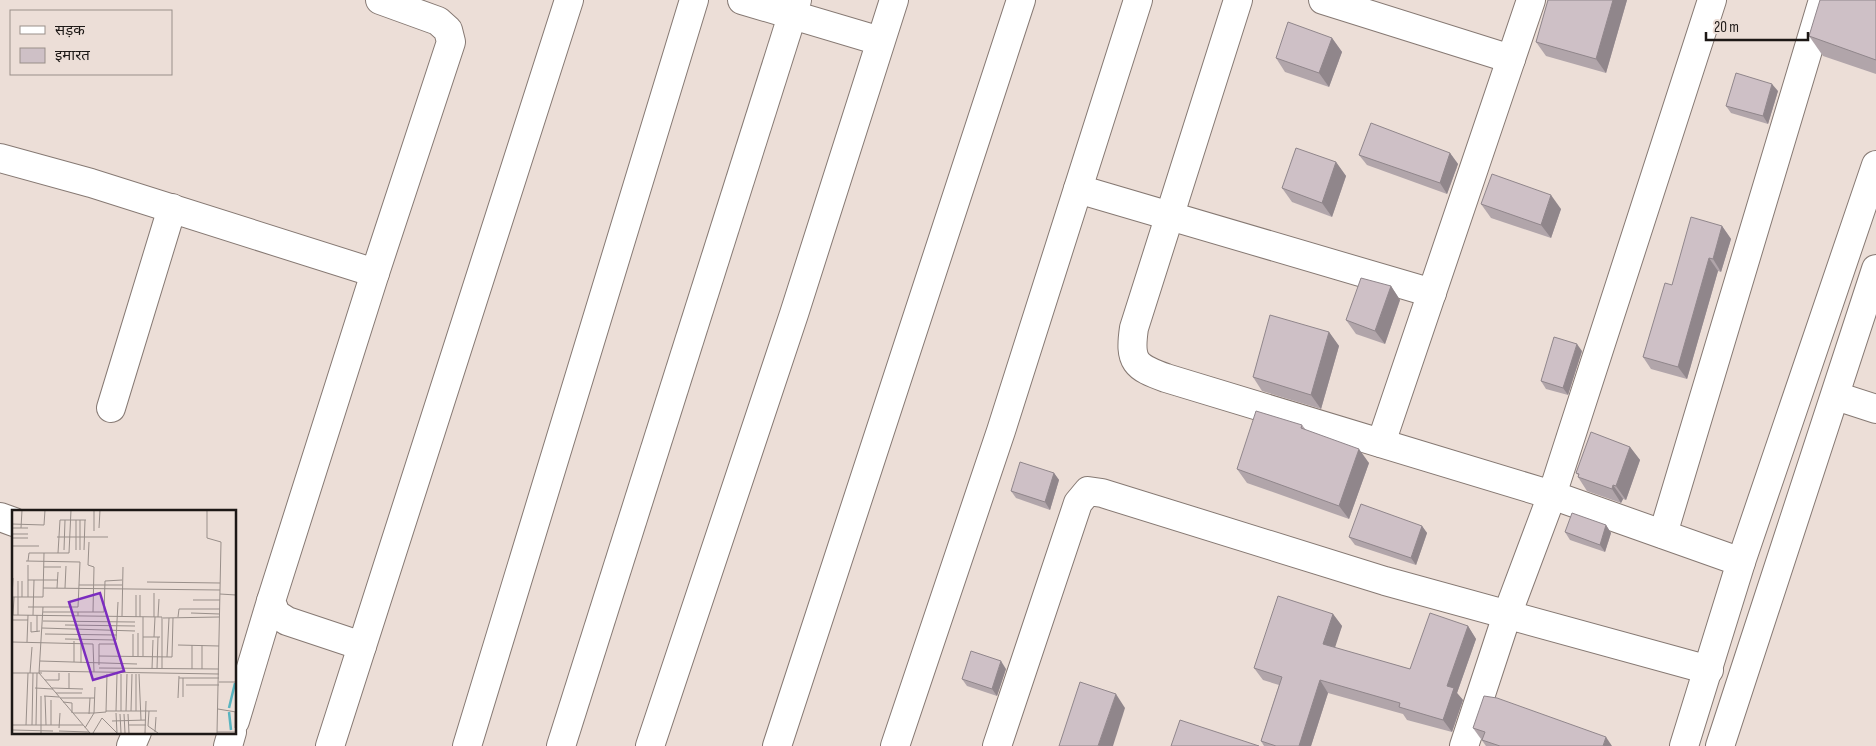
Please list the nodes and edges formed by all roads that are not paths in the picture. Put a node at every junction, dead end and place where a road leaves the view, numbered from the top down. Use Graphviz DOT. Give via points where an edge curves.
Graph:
graph roads {
  1 [pos="380,0"];
  2 [pos="569,0"];
  3 [pos="694,0"];
  4 [pos="742,0"];
  5 [pos="894,0"];
  6 [pos="1022,0"];
  7 [pos="1138,0"];
  8 [pos="1238,0"];
  9 [pos="1323,0"];
  10 [pos="1531,0"];
  11 [pos="1712,0"];
  12 [pos="1823,0"];
  13 [pos="795,8"];
  14 [pos="880,41"];
  15 [pos="1511,59"];
  16 [pos="0,158"];
  17 [pos="1876,165"];
  18 [pos="1078,189"];
  19 [pos="172,208"];
  20 [pos="1171,218"];
  21 [pos="1876,270"];
  22 [pos="375,273"];
  23 [pos="1432,293"];
  24 [pos="1836,396"];
  25 [pos="111,408"];
  26 [pos="1876,409"];
  27 [pos="1381,444"];
  28 [pos="1552,495"];
  29 [pos="0,517"];
  30 [pos="12,521"];
  31 [pos="1663,534"];
  32 [pos="1741,562"];
  33 [pos="271,601"];
  34 [pos="1507,614"];
  35 [pos="362,646"];
  36 [pos="1709,670"];
  37 [pos="236,718"];
  38 [pos="136,734"];
  39 [pos="132,746"];
  40 [pos="330,746"];
  41 [pos="467,746"];
  42 [pos="562,746"];
  43 [pos="650,746"];
  44 [pos="776,746"];
  45 [pos="895,746"];
  46 [pos="997,746"];
  47 [pos="1464,746"];
  48 [pos="1684,746"];
  49 [pos="1720,746"];
  1 -- 22 [label="street" via="438,21 448,30 451,42"];
  2 -- 35 [label="street"];
  3 -- 41 [label="street"];
  4 -- 13 [label="street"];
  5 -- 14 [label="street"];
  6 -- 44 [label="street"];
  7 -- 18 [label="street"];
  8 -- 20 [label="street"];
  9 -- 15 [label="street"];
  10 -- 15 [label="street"];
  11 -- 28 [label="street"];
  12 -- 31 [label="street"];
  13 -- 14 [label="street"];
  13 -- 42 [label="street"];
  14 -- 43 [label="street" via="794,314"];
  15 -- 23 [label="street"];
  16 -- 19 [label="street"];
  17 -- 32 [label="street"];
  18 -- 20 [label="street"];
  18 -- 45 [label="street"];
  19 -- 22 [label="street"];
  19 -- 25 [label="street"];
  20 -- 23 [label="street"];
  20 -- 27 [label="street" via="1134,328 1131,349 1136,363 1148,372 1166,378"];
  21 -- 24 [label="street"];
  22 -- 33 [label="street"];
  23 -- 27 [label="street"];
  24 -- 26 [label="street"];
  24 -- 49 [label="street"];
  27 -- 28 [label="street"];
  28 -- 31 [label="street"];
  28 -- 34 [label="street"];
  29 -- 30 [label="street"];
  31 -- 32 [label="street"];
  32 -- 36 [label="street"];
  33 -- 35 [label="street" via="276,614 287,621"];
  33 -- 37 [label="street"];
  34 -- 36 [label="street"];
  34 -- 46 [label="street" via="1088,491 1078,503"];
  34 -- 47 [label="street"];
  35 -- 40 [label="street"];
  36 -- 48 [label="street"];
  38 -- 39 [label="street"];
}
